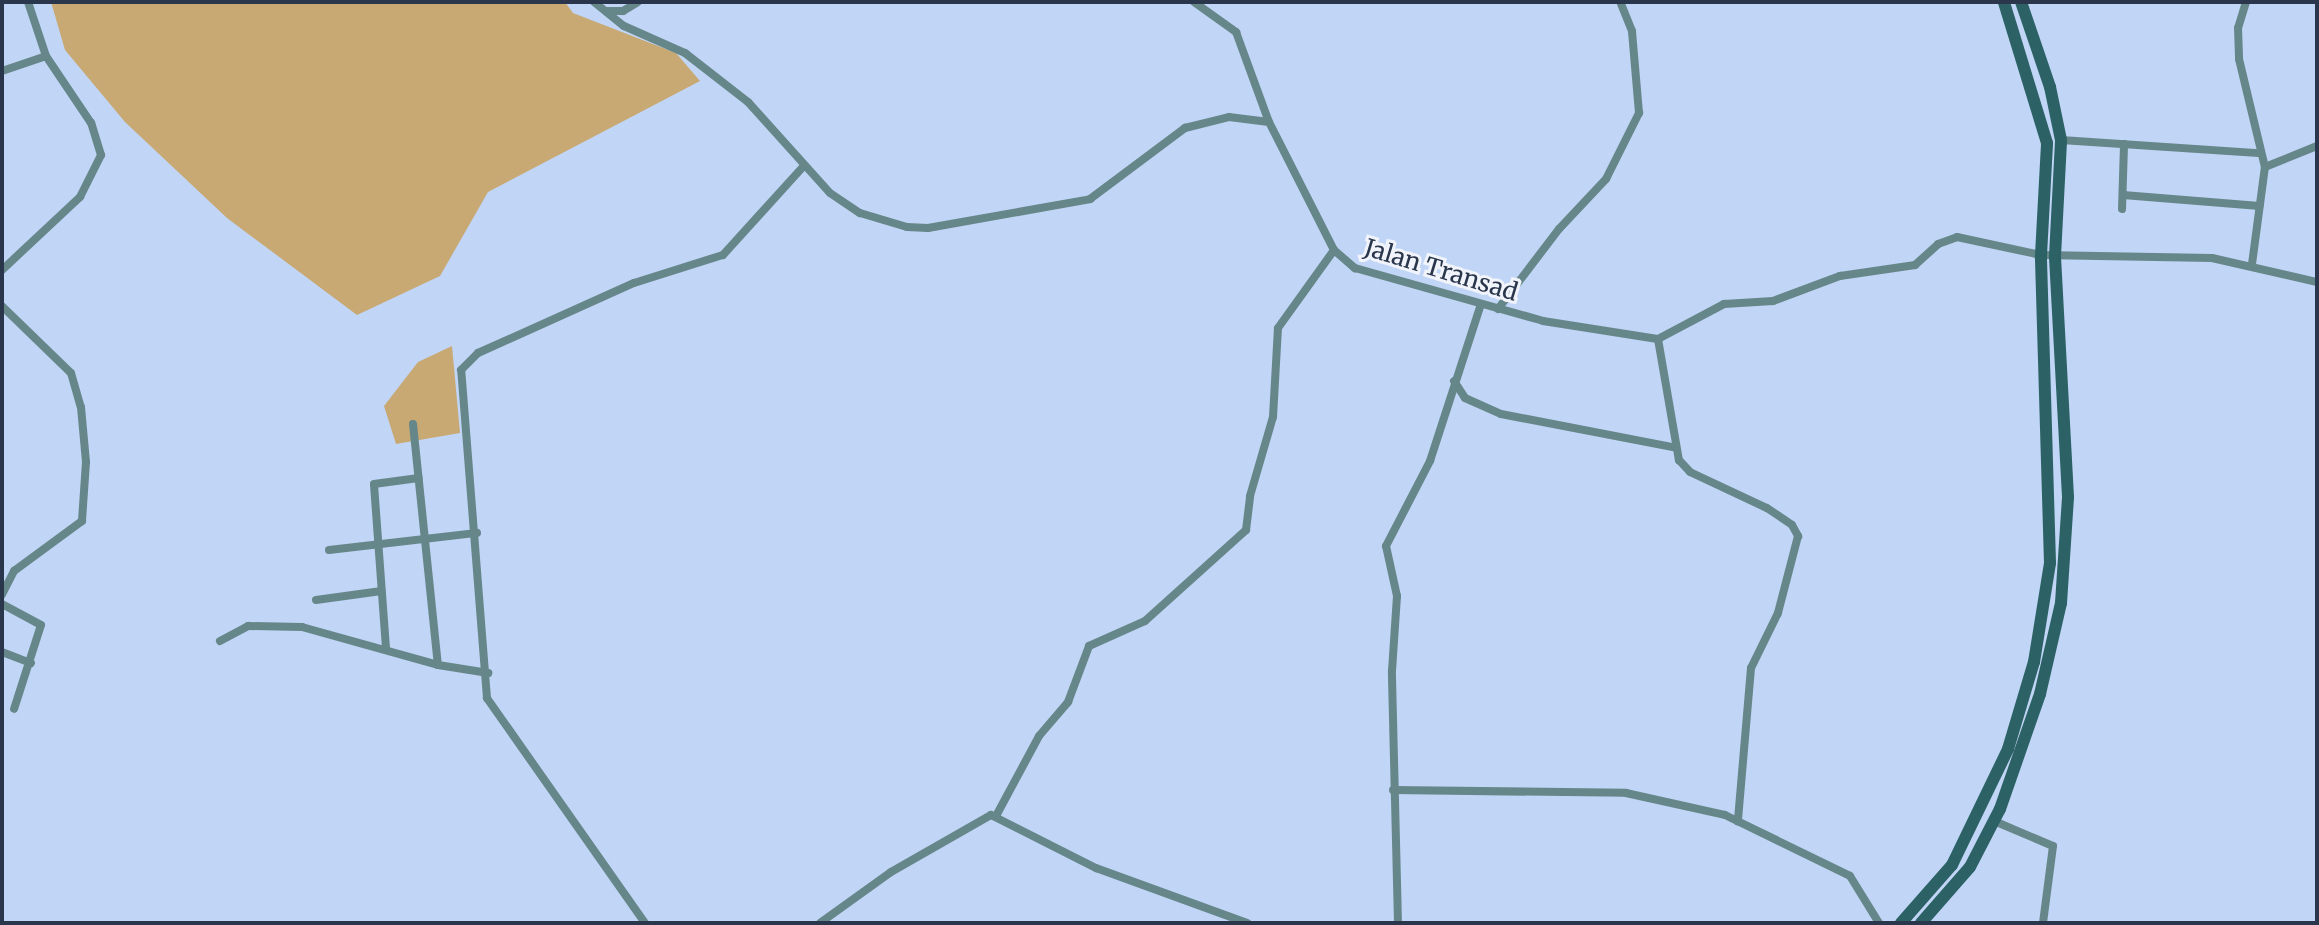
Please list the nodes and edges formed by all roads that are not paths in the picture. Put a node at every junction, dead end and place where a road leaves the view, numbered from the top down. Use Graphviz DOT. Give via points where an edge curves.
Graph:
graph roads {
  1 [pos="28,2"];
  2 [pos="594,2"];
  3 [pos="638,2"];
  4 [pos="1194,2"];
  5 [pos="1620,2"];
  6 [pos="2004,2"];
  7 [pos="2021,2"];
  8 [pos="2246,2"];
  9 [pos="604,11"];
  10 [pos="46,56"];
  11 [pos="2,71"];
  12 [pos="1269,122"];
  13 [pos="2061,140"];
  14 [pos="2124,144"];
  15 [pos="2317,146"];
  16 [pos="2259,153"];
  17 [pos="2265,167"];
  18 [pos="802,168"];
  19 [pos="2123,195"];
  20 [pos="2260,206"];
  21 [pos="2122,209"];
  22 [pos="1334,250"];
  23 [pos="2041,255"];
  24 [pos="2055,256"];
  25 [pos="2252,264"];
  26 [pos="2,270"];
  27 [pos="2317,282"];
  28 [pos="1481,304"];
  29 [pos="2,306"];
  30 [pos="1498,309"];
  31 [pos="1658,339"];
  32 [pos="1454,380"];
  33 [pos="413,424"];
  34 [pos="1673,447"];
  35 [pos="419,478"];
  36 [pos="477,533"];
  37 [pos="426,538"];
  38 [pos="377,542"];
  39 [pos="329,550"];
  40 [pos="381,591"];
  41 [pos="2,595"];
  42 [pos="316,600"];
  43 [pos="2,604"];
  44 [pos="220,641"];
  45 [pos="386,648"];
  46 [pos="2,652"];
  47 [pos="31,663"];
  48 [pos="438,665"];
  49 [pos="488,673"];
  50 [pos="14,709"];
  51 [pos="1393,790"];
  52 [pos="996,816"];
  53 [pos="1738,821"];
  54 [pos="1994,821"];
  55 [pos="645,923"];
  56 [pos="820,923"];
  57 [pos="1247,923"];
  58 [pos="1398,923"];
  59 [pos="1879,923"];
  60 [pos="1901,923"];
  61 [pos="1921,923"];
  62 [pos="2043,923"];
  1 -- 10 [label="street"];
  2 -- 9 [label="street"];
  3 -- 9 [label="street" via="623,11"];
  4 -- 12 [label="street, Jalan Transad" via="1236,32"];
  5 -- 30 [label="street" via="1632,31 1639,113 1606,179 1559,229"];
  6 -- 23 [label="street" via="2047,143"];
  7 -- 13 [label="street" via="2050,87"];
  8 -- 16 [label="street" via="2238,31 2239,59"];
  9 -- 18 [label="street" via="685,53 748,102"];
  10 -- 11 [label="street"];
  10 -- 26 [label="street" via="91,123 101,155 80,197"];
  12 -- 18 [label="street" via="1203,120 1146,153 1090,199 928,228 860,213"];
  12 -- 22 [label="street, Jalan Transad"];
  13 -- 14 [label="street"];
  13 -- 24 [label="street"];
  14 -- 16 [label="street"];
  14 -- 19 [label="street"];
  15 -- 17 [label="street"];
  16 -- 17 [label="street"];
  17 -- 20 [label="street"];
  18 -- 36 [label="street" via="723,255 634,283 465,362 460,384"];
  19 -- 20 [label="street"];
  19 -- 21 [label="street"];
  20 -- 25 [label="street"];
  22 -- 28 [label="street, Jalan Transad" via="1355,268"];
  22 -- 52 [label="street" via="1278,328 1273,417 1250,496 1246,530 1145,621 1089,646 1068,702 1039,736"];
  23 -- 24 [label="street"];
  23 -- 31 [label="street" via="1948,238 1915,265 1840,276 1773,301 1724,304"];
  23 -- 60 [label="street" via="2052,509 2034,662 2008,749 1973,828 1941,882"];
  24 -- 25 [label="street"];
  24 -- 54 [label="street" via="2068,497 2061,603 2040,694"];
  25 -- 27 [label="street"];
  28 -- 30 [label="street, Jalan Transad"];
  28 -- 32 [label="street"];
  29 -- 41 [label="street" via="71,373 81,407 86,462 82,521 14,571"];
  30 -- 31 [label="street, Jalan Transad"];
  31 -- 34 [label="street"];
  32 -- 34 [label="street" via="1465,398 1501,414"];
  32 -- 51 [label="street" via="1430,461 1386,546 1397,596"];
  33 -- 35 [label="street"];
  34 -- 53 [label="street" via="1690,472 1767,508 1792,525 1798,536 1778,613 1751,668"];
  35 -- 37 [label="street"];
  35 -- 38 [label="street" via="374,483"];
  36 -- 37 [label="street"];
  36 -- 49 [label="street"];
  37 -- 38 [label="street"];
  37 -- 48 [label="street"];
  38 -- 39 [label="street"];
  38 -- 40 [label="street"];
  40 -- 42 [label="street"];
  40 -- 45 [label="street"];
  43 -- 47 [label="street" via="41,625"];
  44 -- 45 [label="street" via="238,629 268,623 312,628"];
  45 -- 48 [label="street"];
  46 -- 47 [label="street"];
  47 -- 50 [label="street"];
  48 -- 49 [label="street"];
  49 -- 55 [label="street" via="487,698 493,711"];
  51 -- 53 [label="street" via="1626,793"];
  51 -- 58 [label="street"];
  52 -- 56 [label="street" via="981,819 891,872"];
  52 -- 57 [label="street" via="1096,868"];
  53 -- 59 [label="street" via="1850,876"];
  54 -- 61 [label="street" via="1970,867"];
  54 -- 62 [label="street" via="2053,846"];
}
